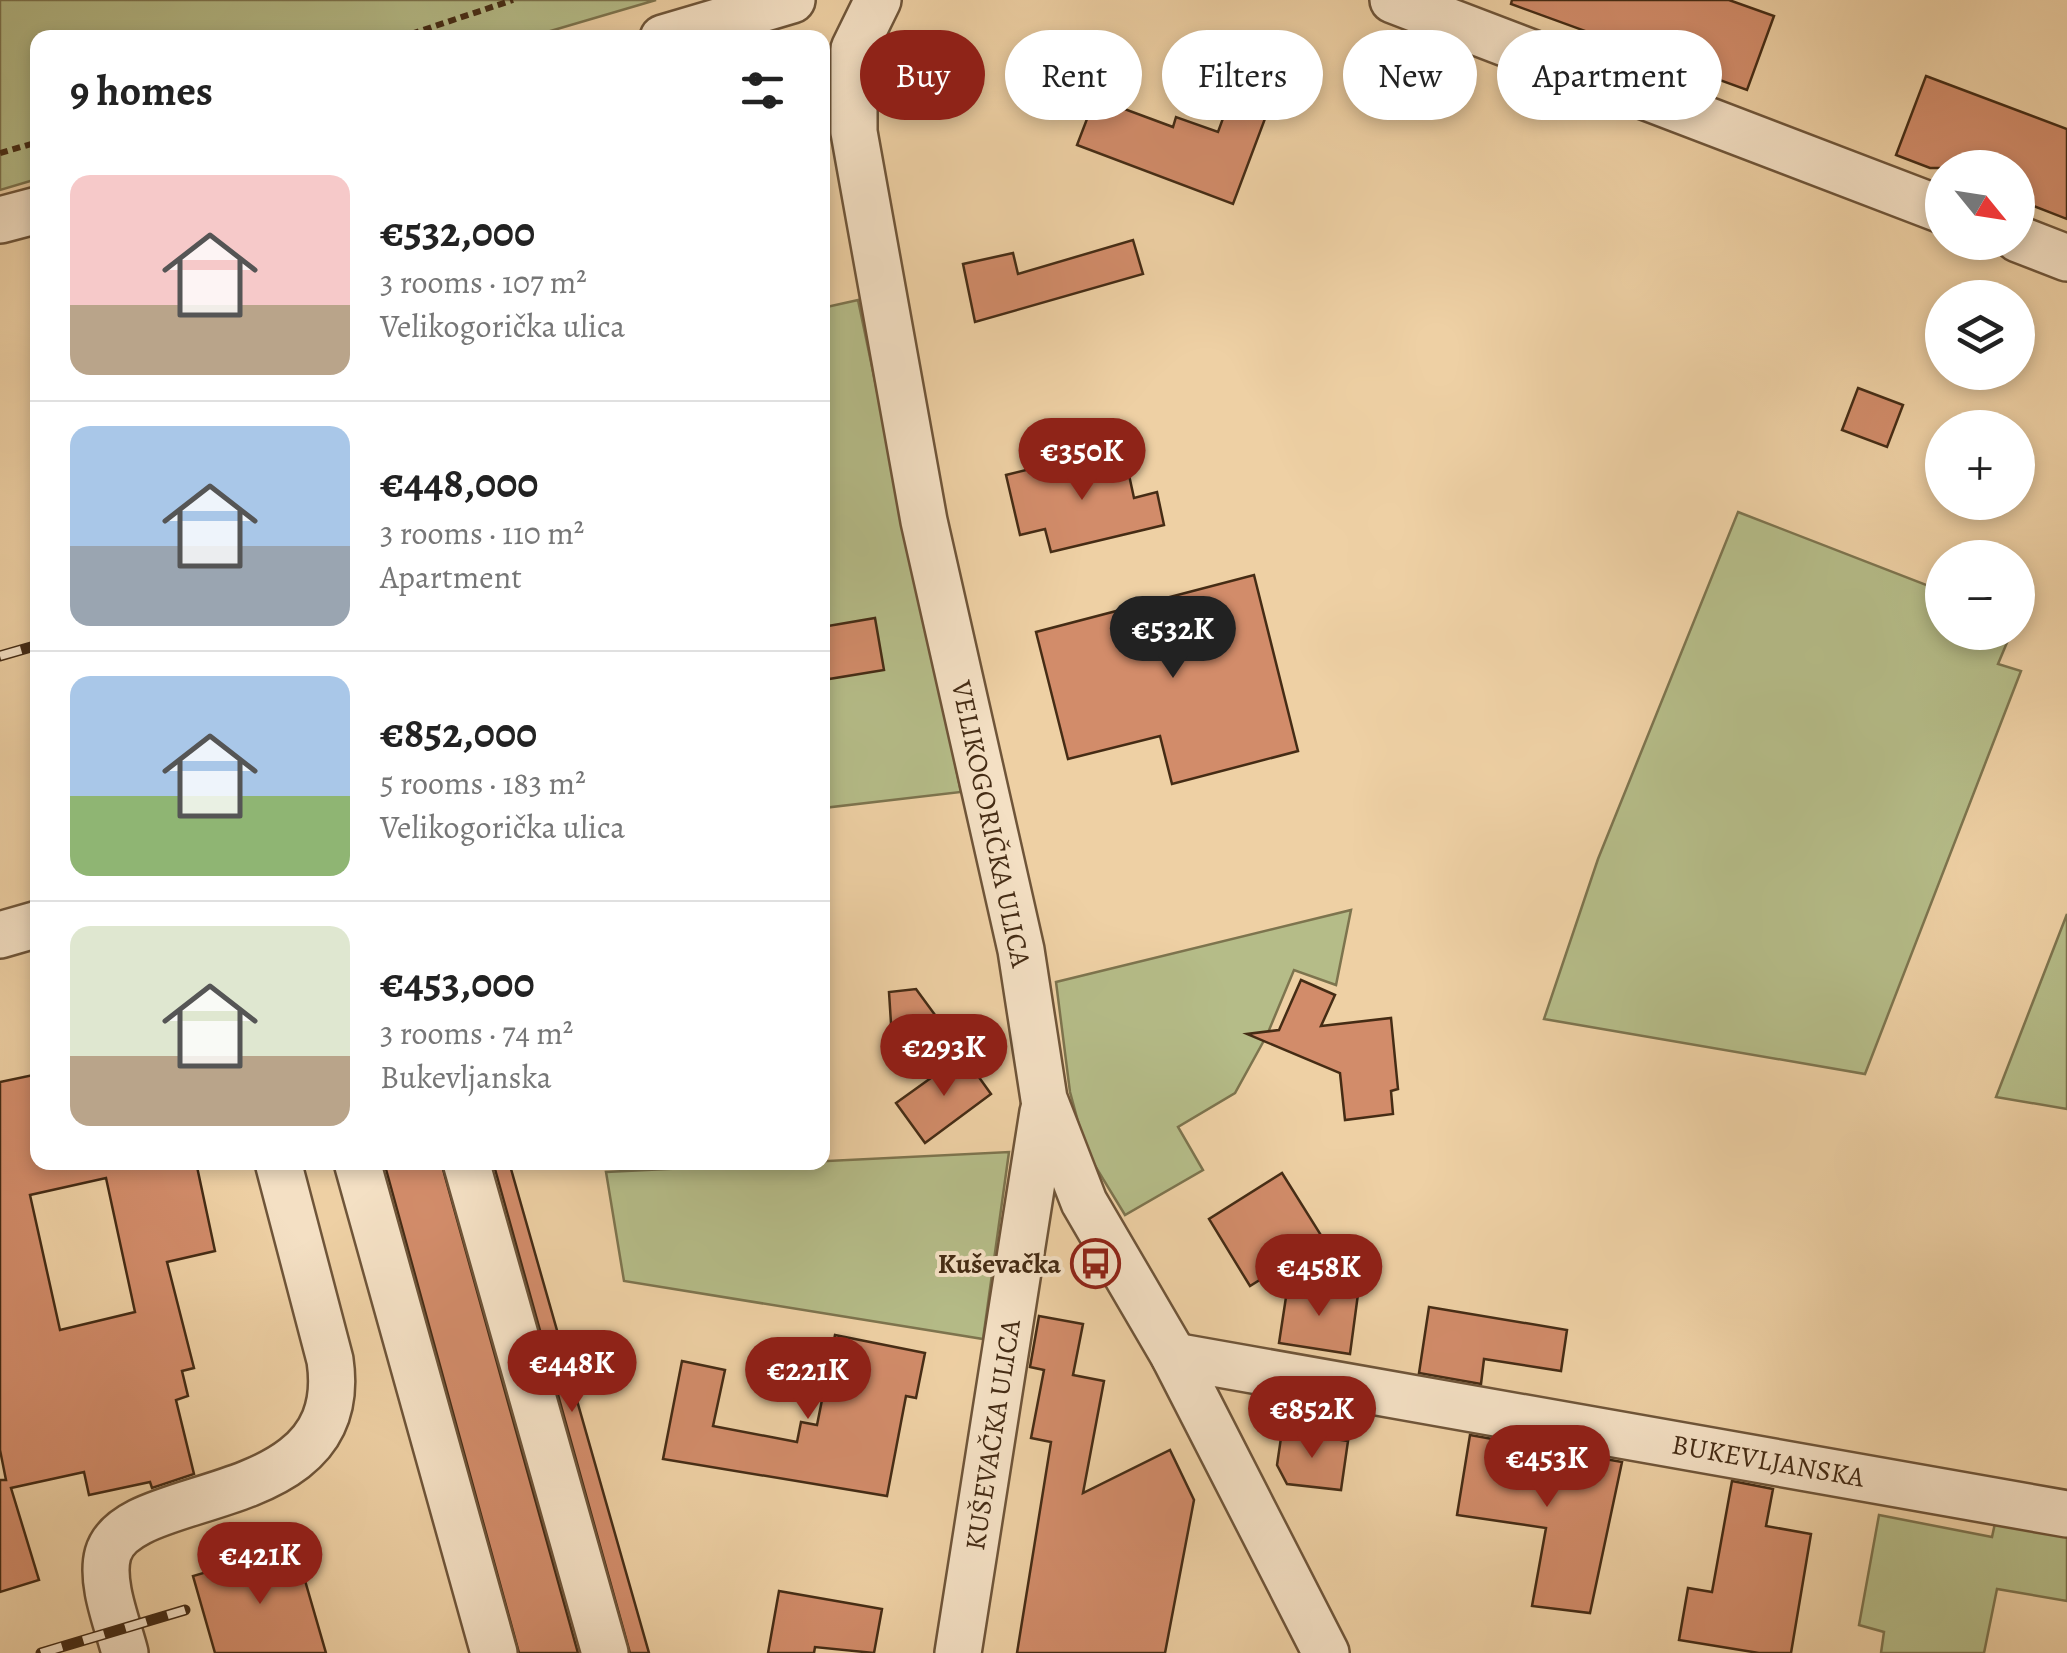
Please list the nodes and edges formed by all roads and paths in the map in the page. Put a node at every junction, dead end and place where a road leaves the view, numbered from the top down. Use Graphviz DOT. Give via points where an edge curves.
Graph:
graph roads {
  1 [pos="513,0"];
  2 [pos="792,0"];
  3 [pos="878,0"];
  4 [pos="1393,0"];
  5 [pos="423,30"];
  6 [pos="691,30"];
  7 [pos="30,144"];
  8 [pos="0,152"];
  9 [pos="1925,203"];
  10 [pos="30,212"];
  11 [pos="0,220"];
  12 [pos="2035,246"];
  13 [pos="2067,258"];
  14 [pos="30,926"];
  15 [pos="0,935"];
  16 [pos="1044,1099"];
  17 [pos="280,1170"];
  18 [pos="359,1170"];
  19 [pos="468,1170"];
  20 [pos="1174,1356"];
  21 [pos="2067,1514"];
  22 [pos="126,1653"];
  23 [pos="494,1653"];
  24 [pos="605,1653"];
  25 [pos="958,1653"];
  26 [pos="1326,1653"];
  1 -- 5 [label="path"];
  2 -- 6 [label="street"];
  3 -- 16 [label="street, VELIKOGORIČKA ULICA" via="854,49 854,132 924,520 1020,950"];
  4 -- 9 [label="street"];
  7 -- 8 [label="path"];
  10 -- 11 [label="street"];
  12 -- 13 [label="street"];
  14 -- 15 [label="street"];
  16 -- 20 [label="street, VELIKOGORIČKA ULICA" via="1084,1202"];
  16 -- 25 [label="street, KUŠEVAČKA ULICA"];
  17 -- 22 [label="street" via="330,1360 334,1384 326,1414 297,1456 116,1536 106,1558"];
  18 -- 23 [label="street"];
  19 -- 24 [label="street"];
  20 -- 21 [label="street, BUKEVLJANSKA"];
  20 -- 26 [label="street, VELIKOGORIČKA ULICA"];
}
